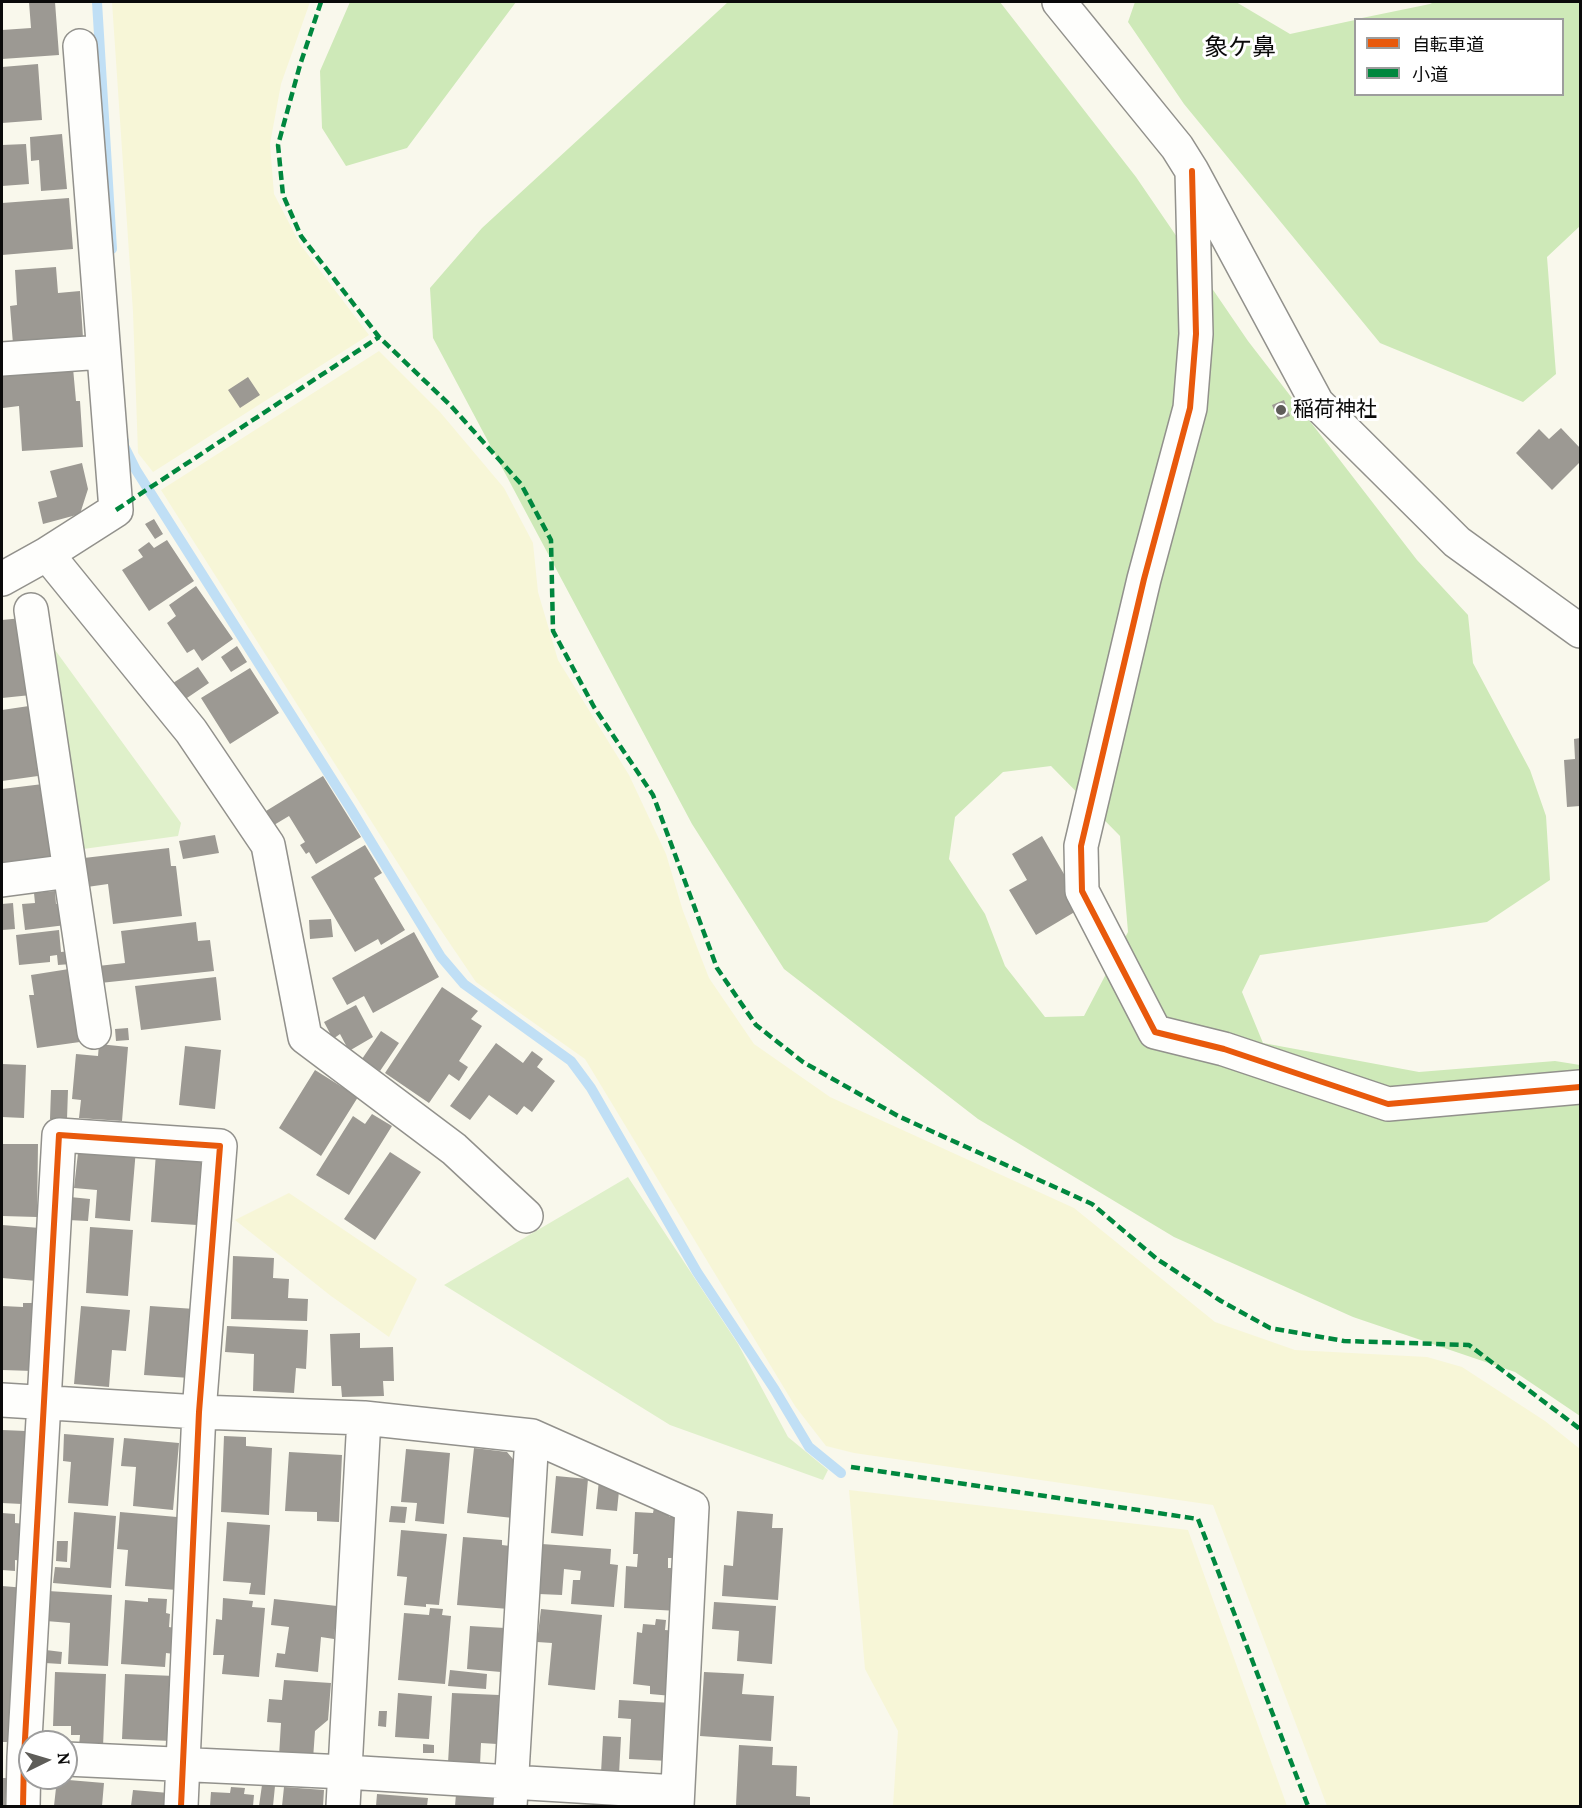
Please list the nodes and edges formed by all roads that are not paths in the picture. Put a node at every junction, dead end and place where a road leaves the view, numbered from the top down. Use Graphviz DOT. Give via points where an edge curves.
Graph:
graph roads {
  1 [pos="1067,4"];
  2 [pos="80,46"];
  3 [pos="1192,171"];
  4 [pos="103,352"];
  5 [pos="2,359"];
  6 [pos="47,554"];
  7 [pos="2,579"];
  8 [pos="31,610"];
  9 [pos="1581,631"];
  10 [pos="70,871"];
  11 [pos="2,880"];
  12 [pos="94,1032"];
  13 [pos="1581,1088"];
  14 [pos="526,1216"];
  15 [pos="2,1400"];
  16 [pos="45,1403"];
  17 [pos="199,1412"];
  18 [pos="364,1418"];
  19 [pos="532,1436"];
  20 [pos="20,1730"];
  21 [pos="78,1760"];
  22 [pos="182,1766"];
  23 [pos="345,1772"];
  24 [pos="21,1790"];
  25 [pos="510,1795"];
  26 [pos="677,1799"];
  27 [pos="23,1806"];
  28 [pos="181,1806"];
  29 [pos="343,1806"];
  1 -- 3 [label="street"];
  2 -- 4 [label="street"];
  3 -- 9 [label="street" via="1317,403 1457,542"];
  3 -- 13 [label="street" via="1196,334 1190,408 1144,579 1081,846 1082,891 1155,1032 1224,1048 1388,1104"];
  4 -- 5 [label="street"];
  4 -- 6 [label="street" via="116,510"];
  6 -- 7 [label="street"];
  6 -- 14 [label="street" via="191,731 268,845 305,1037 454,1149"];
  8 -- 10 [label="street"];
  10 -- 11 [label="street"];
  10 -- 12 [label="street"];
  15 -- 16 [label="street"];
  16 -- 17 [label="street"];
  16 -- 17 [label="street" via="59,1135 220,1146"];
  16 -- 20 [label="street"];
  17 -- 18 [label="street"];
  17 -- 22 [label="street"];
  18 -- 19 [label="street"];
  18 -- 23 [label="street"];
  19 -- 25 [label="street"];
  19 -- 26 [label="street" via="692,1507"];
  21 -- 22 [label="street"];
  22 -- 23 [label="street"];
  22 -- 28 [label="street"];
  23 -- 25 [label="street"];
  23 -- 29 [label="street"];
  24 -- 27 [label="street"];
  25 -- 26 [label="street"];
}
